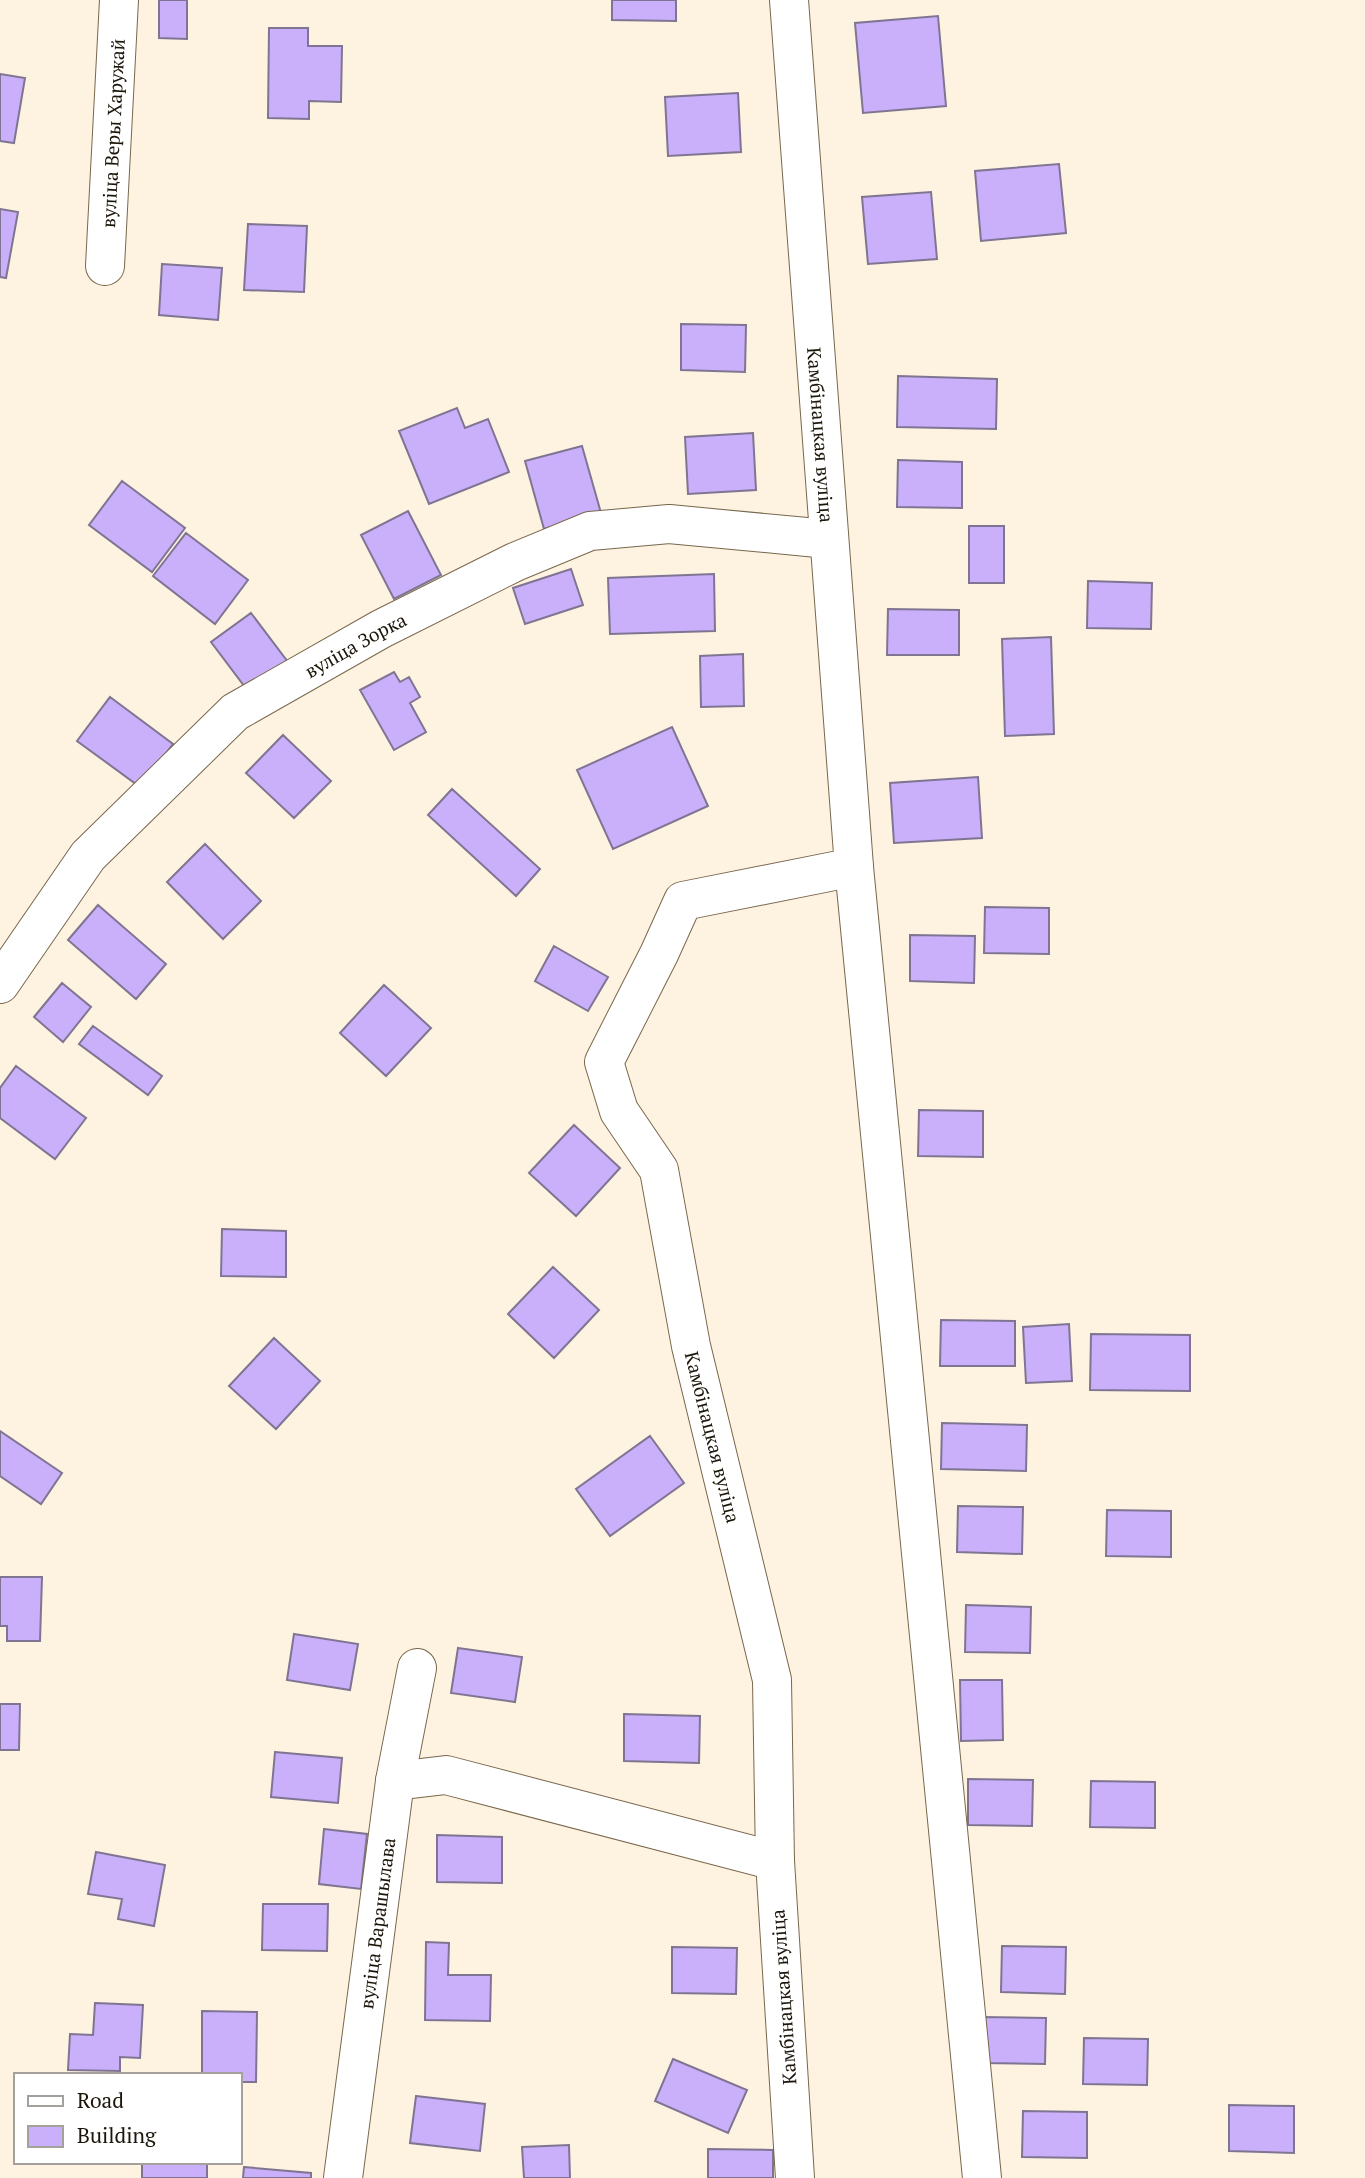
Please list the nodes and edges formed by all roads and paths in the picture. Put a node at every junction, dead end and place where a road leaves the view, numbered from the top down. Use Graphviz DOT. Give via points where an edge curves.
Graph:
graph roads {
  1 [pos="119,0"];
  2 [pos="789,0"];
  3 [pos="106,265"];
  4 [pos="828,539"];
  5 [pos="854,867"];
  6 [pos="0,984"];
  7 [pos="417,1668"];
  8 [pos="395,1781"];
  9 [pos="775,1861"];
  10 [pos="342,2178"];
  11 [pos="795,2178"];
  12 [pos="982,2178"];
  1 -- 3 [label="street, вуліца Веры Харужай"];
  2 -- 4 [label="street, Камбінацкая вуліца"];
  4 -- 5 [label="street, Камбінацкая вуліца"];
  4 -- 6 [label="street, вуліца Зорка" via="669,524 590,531 515,562 381,629 234,712 88,856"];
  5 -- 9 [label="street, Камбінацкая вуліца" via="683,901 604,1062 619,1111 659,1170 691,1346 772,1680"];
  5 -- 12 [label="street, Камбінацкая вуліца"];
  7 -- 8 [label="street, вуліца Варашылава"];
  8 -- 9 [label="street" via="446,1776"];
  8 -- 10 [label="street, вуліца Варашылава"];
  9 -- 11 [label="street, Камбінацкая вуліца"];
}
